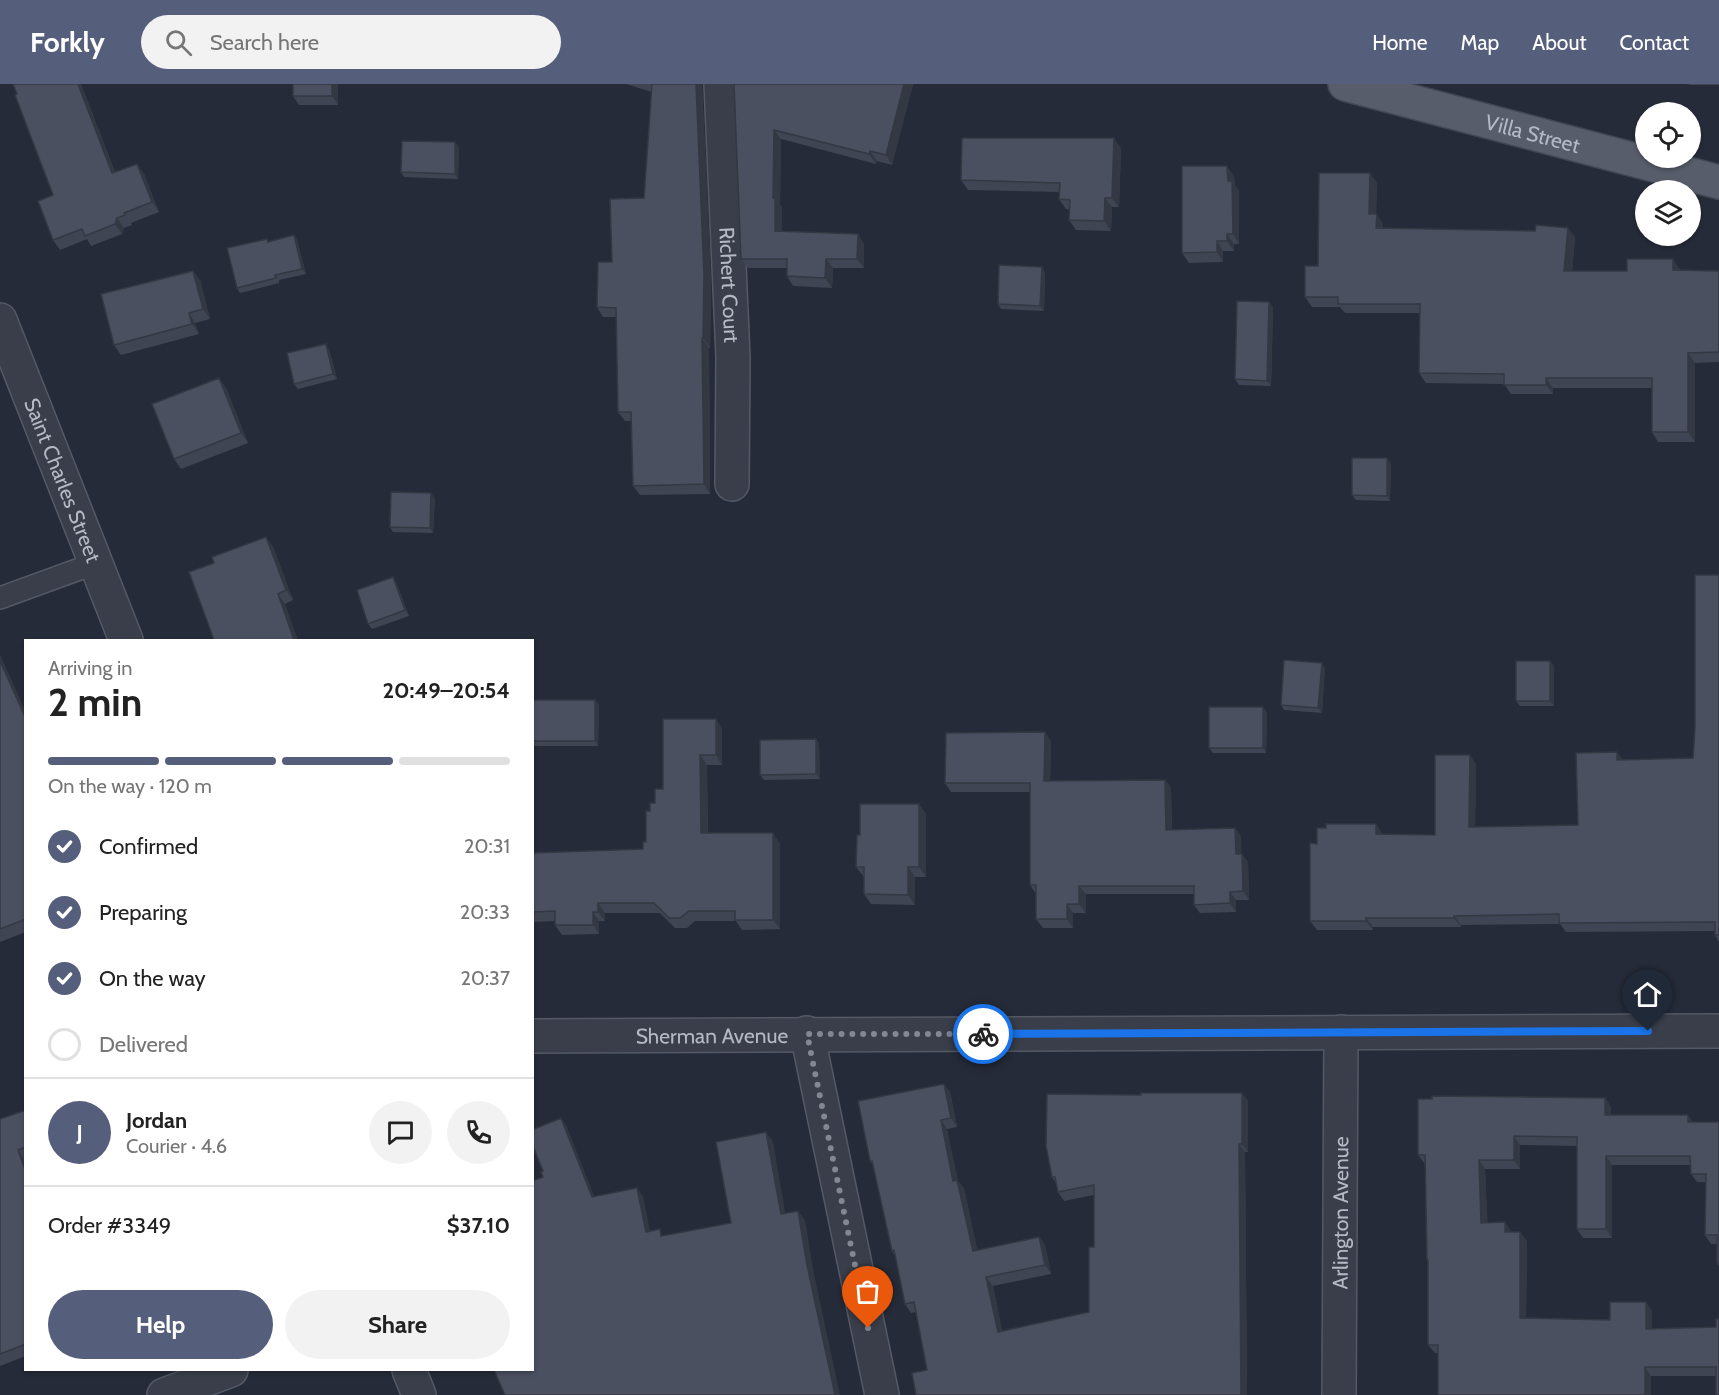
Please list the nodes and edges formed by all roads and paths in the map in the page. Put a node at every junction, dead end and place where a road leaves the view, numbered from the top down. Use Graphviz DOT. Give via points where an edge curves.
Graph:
graph roads {
  1 [pos="721,84"];
  2 [pos="1345,84"];
  3 [pos="1719,182"];
  4 [pos="0,320"];
  5 [pos="732,484"];
  6 [pos="96,563"];
  7 [pos="0,598"];
  8 [pos="126,639"];
  9 [pos="1719,1031"];
  10 [pos="1341,1032"];
  11 [pos="807,1034"];
  12 [pos="534,1036"];
  13 [pos="228,1371"];
  14 [pos="409,1371"];
  15 [pos="164,1395"];
  16 [pos="419,1395"];
  17 [pos="882,1395"];
  18 [pos="1339,1395"];
  1 -- 5 [label="street, Richert Court" via="733,357"];
  2 -- 3 [label="main road, Villa Street"];
  4 -- 6 [label="street, Saint Charles Street"];
  6 -- 7 [label="lane"];
  6 -- 8 [label="street, Saint Charles Street"];
  9 -- 10 [label="street, Sherman Avenue"];
  10 -- 11 [label="street, Sherman Avenue"];
  10 -- 18 [label="street, Arlington Avenue"];
  11 -- 12 [label="street, Sherman Avenue"];
  11 -- 17 [label="street"];
  13 -- 15 [label="street"];
  14 -- 16 [label="street"];
}
